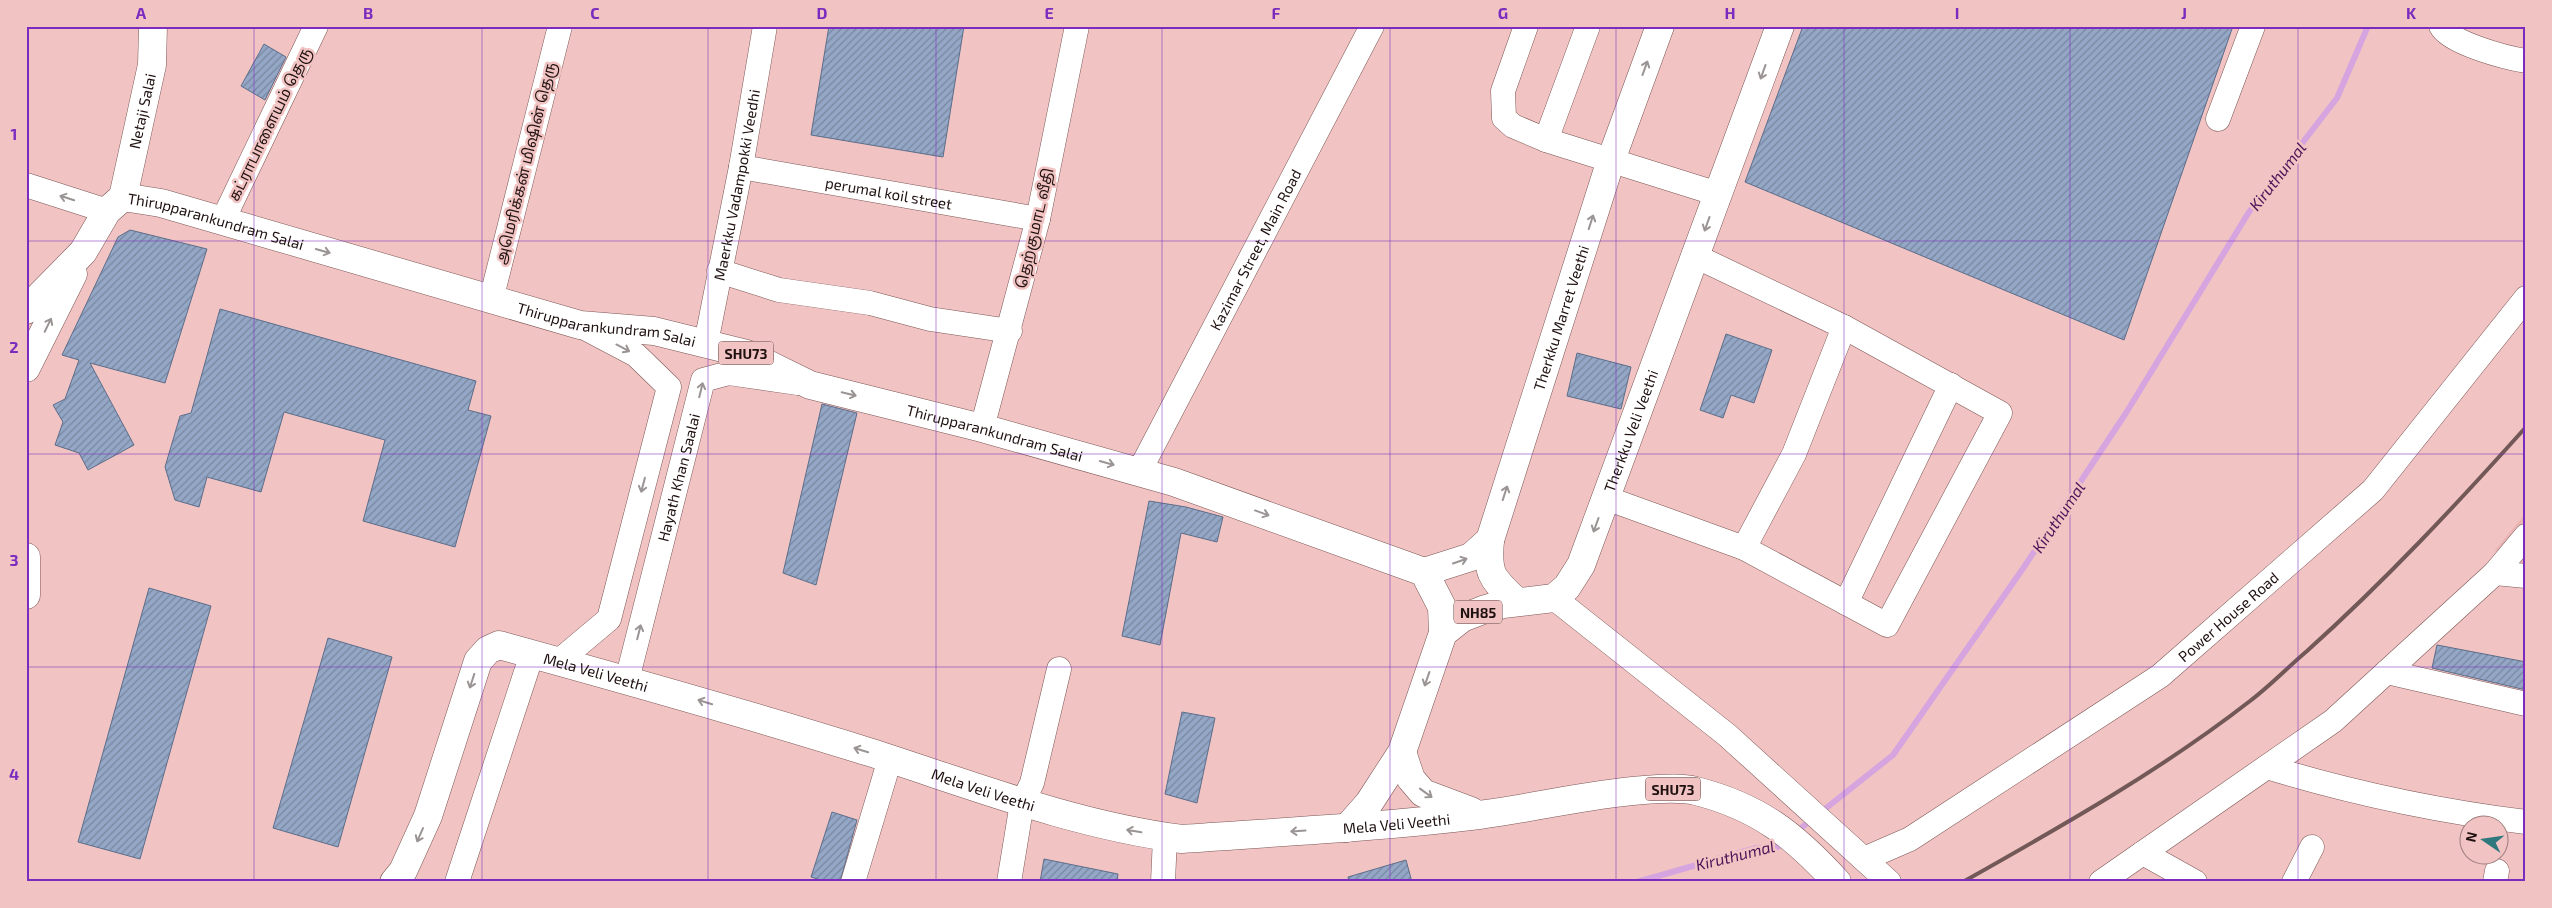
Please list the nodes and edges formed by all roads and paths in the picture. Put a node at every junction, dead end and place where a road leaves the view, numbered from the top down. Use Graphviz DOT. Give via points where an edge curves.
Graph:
graph roads {
  1 [pos="153,26"];
  2 [pos="316,26"];
  3 [pos="560,26"];
  4 [pos="765,26"];
  5 [pos="1077,26"];
  6 [pos="1372,26"];
  7 [pos="1526,26"];
  8 [pos="1588,26"];
  9 [pos="1660,26"];
  10 [pos="1780,26"];
  11 [pos="2253,26"];
  12 [pos="2441,26"];
  13 [pos="2526,61"];
  14 [pos="2218,119"];
  15 [pos="1546,140"];
  16 [pos="1611,160"];
  17 [pos="741,167"];
  18 [pos="26,185"];
  19 [pos="1718,194"];
  20 [pos="115,204"];
  21 [pos="1038,219"];
  22 [pos="222,222"];
  23 [pos="83,252"];
  24 [pos="1695,256"];
  25 [pos="719,271"];
  26 [pos="2526,298"];
  27 [pos="491,300"];
  28 [pos="26,310"];
  29 [pos="580,325"];
  30 [pos="1844,327"];
  31 [pos="1010,331"];
  32 [pos="706,343"];
  33 [pos="26,368"];
  34 [pos="810,385"];
  35 [pos="1951,385"];
  36 [pos="982,428"];
  37 [pos="1139,472"];
  38 [pos="1606,498"];
  39 [pos="2526,536"];
  40 [pos="1490,540"];
  41 [pos="1744,548"];
  42 [pos="26,557"];
  43 [pos="1424,572"];
  44 [pos="2496,573"];
  45 [pos="2526,576"];
  46 [pos="26,595"];
  47 [pos="1554,598"];
  48 [pos="1518,602"];
  49 [pos="1846,603"];
  50 [pos="1443,633"];
  51 [pos="532,654"];
  52 [pos="559,661"];
  53 [pos="1059,669"];
  54 [pos="2387,672"];
  55 [pos="627,680"];
  56 [pos="2526,704"];
  57 [pos="1402,752"];
  58 [pos="890,759"];
  59 [pos="2267,767"];
  60 [pos="1022,802"];
  61 [pos="1480,814"];
  62 [pos="2526,822"];
  63 [pos="1347,828"];
  64 [pos="1166,837"];
  65 [pos="2312,847"];
  66 [pos="2143,853"];
  67 [pos="1864,859"];
  68 [pos="394,882"];
  69 [pos="457,882"];
  70 [pos="853,882"];
  71 [pos="1009,882"];
  72 [pos="1163,882"];
  73 [pos="1836,882"];
  74 [pos="1889,882"];
  75 [pos="2101,882"];
  76 [pos="2195,882"];
  77 [pos="2294,882"];
  1 -- 20 [label="main road, Netaji Salai" via="152,65"];
  2 -- 22 [label="street, கட்ராபாளையம் தெரு"];
  3 -- 27 [label="street, அமெரிக்கன் மிஷின் தெரு"];
  4 -- 17 [label="street, Maerkku Vadampokki Veedhi"];
  5 -- 21 [label="street, தெற்குமாட வீதி"];
  6 -- 37 [label="street, Kazimar Street, Main Road"];
  7 -- 15 [label="street" via="1504,91 1504,118 1513,126"];
  8 -- 15 [label="street"];
  16 -- 9 [label="main road, Therkku Marret Veethi, one-way"];
  10 -- 19 [label="main road, Therkku Veli Veethi, one-way"];
  11 -- 14 [label="street"];
  12 -- 13 [label="street" via="2443,31 2468,44"];
  15 -- 16 [label="street"];
  16 -- 19 [label="street"];
  40 -- 16 [label="main road, Therkku Marret Veethi, one-way"];
  17 -- 21 [label="street, perumal koil street"];
  17 -- 25 [label="street, Maerkku Vadampokki Veedhi"];
  20 -- 18 [label="street, one-way"];
  19 -- 24 [label="main road, Therkku Veli Veethi, one-way"];
  20 -- 22 [label="main road, Thirupparankundram Salai / SHU73" via="161,203"];
  20 -- 23 [label="main road, Thirupparankundram Salai"];
  21 -- 31 [label="street, தெற்குமாட வீதி"];
  22 -- 27 [label="main road, Thirupparankundram Salai / SHU73, one-way"];
  23 -- 28 [label="main road, Thirupparankundram Salai"];
  33 -- 23 [label="main road, one-way"];
  24 -- 30 [label="street"];
  24 -- 38 [label="main road, Therkku Veli Veethi"];
  25 -- 31 [label="street" via="779,290"];
  25 -- 32 [label="street, Maerkku Vadampokki Veedhi"];
  26 -- 67 [label="street, Power House Road" via="2373,490 2160,676 1910,839"];
  27 -- 29 [label="main road, Thirupparankundram Salai / SHU73"];
  29 -- 32 [label="main road, Thirupparankundram Salai / SHU73" via="654,331"];
  29 -- 52 [label="street, Hayath Khan Saalai, one-way" via="636,355 669,387 609,619"];
  30 -- 35 [label="street"];
  30 -- 41 [label="street" via="1794,454"];
  31 -- 36 [label="street, தெற்குமாட வீதி"];
  32 -- 34 [label="main road, Thirupparankundram Salai / SHU73" via="747,354"];
  34 -- 36 [label="main road, Thirupparankundram Salai / SHU73, one-way"];
  55 -- 34 [label="street, Hayath Khan Saalai, one-way" via="703,380 729,373"];
  35 -- 49 [label="street"];
  35 -- 49 [label="street" via="2000,413 1888,625"];
  36 -- 37 [label="main road, Thirupparankundram Salai / SHU73, one-way"];
  37 -- 43 [label="main road, Thirupparankundram Salai / SHU73, one-way"];
  38 -- 41 [label="street"];
  38 -- 47 [label="main road, Therkku Veli Veethi, one-way" via="1581,565 1567,587"];
  39 -- 44 [label="street"];
  43 -- 40 [label="main road, one-way" via="1471,556"];
  40 -- 48 [label="main road, Therkku Marret Veethi" via="1488,564 1493,578"];
  41 -- 49 [label="street"];
  42 -- 46 [label="main road"];
  43 -- 50 [label="main road" via="1442,607"];
  44 -- 45 [label="street"];
  44 -- 54 [label="street"];
  47 -- 48 [label="main road"];
  47 -- 67 [label="street" via="1727,735"];
  48 -- 50 [label="main road, NH85" via="1462,618"];
  50 -- 57 [label="main road, one-way"];
  51 -- 52 [label="main road, Mela Veli Veethi"];
  51 -- 68 [label="main road, Mela Veli Veethi, one-way" via="499,645 488,650 478,661 428,816 404,871"];
  51 -- 69 [label="street"];
  52 -- 55 [label="main road, Mela Veli Veethi"];
  53 -- 60 [label="street" via="1032,783"];
  54 -- 56 [label="street"];
  54 -- 59 [label="street" via="2333,722"];
  58 -- 55 [label="main road, Mela Veli Veethi, one-way"];
  57 -- 61 [label="main road, one-way" via="1411,779 1424,793"];
  57 -- 63 [label="main road"];
  58 -- 60 [label="main road, Mela Veli Veethi"];
  58 -- 70 [label="street"];
  59 -- 62 [label="street" via="2342,789 2454,813"];
  59 -- 66 [label="street"];
  64 -- 60 [label="main road, Mela Veli Veethi, one-way" via="1107,826"];
  60 -- 71 [label="street"];
  61 -- 63 [label="main road, Mela Veli Veethi"];
  61 -- 73 [label="main road, SHU73" via="1607,792 1694,791 1753,811 1782,829"];
  63 -- 64 [label="main road, Mela Veli Veethi, one-way" via="1182,839"];
  64 -- 72 [label="street"];
  65 -- 77 [label="street"];
  66 -- 75 [label="street"];
  66 -- 76 [label="street"];
  67 -- 74 [label="street"];
}
